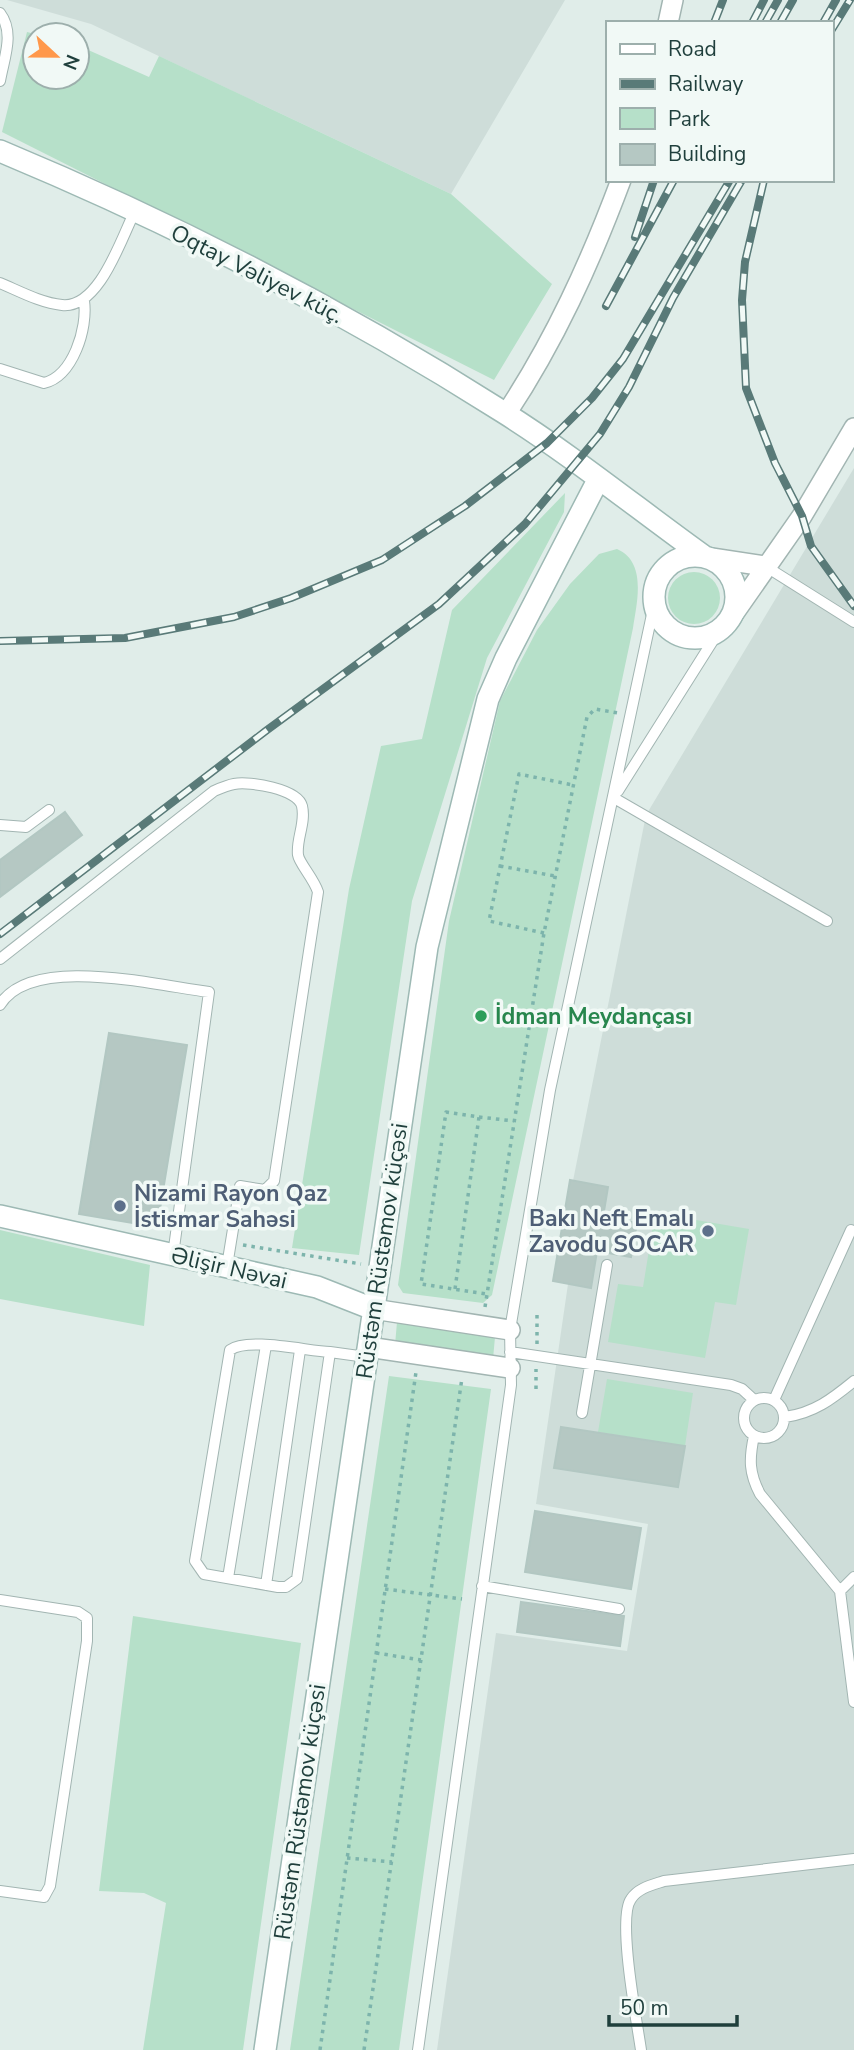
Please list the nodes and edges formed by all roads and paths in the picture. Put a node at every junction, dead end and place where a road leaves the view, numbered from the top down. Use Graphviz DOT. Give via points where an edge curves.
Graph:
graph roads {
  1 [pos="673,0"];
  2 [pos="0,13"];
  3 [pos="668,21"];
  4 [pos="0,81"];
  5 [pos="0,151"];
  6 [pos="620,182"];
  7 [pos="135,211"];
  8 [pos="0,283"];
  9 [pos="84,301"];
  10 [pos="0,369"];
  11 [pos="506,414"];
  12 [pos="854,428"];
  13 [pos="598,480"];
  14 [pos="705,557"];
  15 [pos="765,566"];
  16 [pos="654,605"];
  17 [pos="854,622"];
  18 [pos="724,625"];
  19 [pos="632,715"];
  20 [pos="573,785"];
  21 [pos="614,798"];
  22 [pos="49,810"];
  23 [pos="0,825"];
  24 [pos="500,866"];
  25 [pos="555,876"];
  26 [pos="827,921"];
  27 [pos="544,933"];
  28 [pos="0,959"];
  29 [pos="0,1005"];
  30 [pos="479,1117"];
  31 [pos="513,1121"];
  32 [pos="0,1216"];
  33 [pos="851,1230"];
  34 [pos="230,1243"];
  35 [pos="173,1255"];
  36 [pos="362,1258"];
  37 [pos="607,1265"];
  38 [pos="227,1267"];
  39 [pos="455,1289"];
  40 [pos="486,1294"];
  41 [pos="473,1305"];
  42 [pos="373,1310"];
  43 [pos="510,1330"];
  44 [pos="266,1345"];
  45 [pos="300,1350"];
  46 [pos="330,1352"];
  47 [pos="367,1352"];
  48 [pos="510,1360"];
  49 [pos="591,1364"];
  50 [pos="416,1372"];
  51 [pos="462,1378"];
  52 [pos="854,1381"];
  53 [pos="754,1400"];
  54 [pos="775,1400"];
  55 [pos="582,1413"];
  56 [pos="785,1418"];
  57 [pos="754,1436"];
  58 [pos="854,1577"];
  59 [pos="228,1578"];
  60 [pos="266,1585"];
  61 [pos="482,1586"];
  62 [pos="385,1589"];
  63 [pos="839,1591"];
  64 [pos="431,1594"];
  65 [pos="462,1599"];
  66 [pos="0,1600"];
  67 [pos="619,1609"];
  68 [pos="376,1653"];
  69 [pos="421,1660"];
  70 [pos="854,1702"];
  71 [pos="347,1858"];
  72 [pos="854,1859"];
  73 [pos="392,1862"];
  74 [pos="0,1891"];
  75 [pos="265,2050"];
  76 [pos="320,2050"];
  77 [pos="364,2050"];
  78 [pos="418,2050"];
  79 [pos="641,2050"];
  1 -- 3 [label="street"];
  2 -- 4 [label="lane" via="9,33"];
  5 -- 7 [label="street, Oqtay Vəliyev küç."];
  6 -- 11 [label="street" via="564,316"];
  7 -- 9 [label="lane" via="97,287"];
  7 -- 11 [label="street, Oqtay Vəliyev küç." via="352,324"];
  8 -- 9 [label="lane" via="64,306"];
  9 -- 10 [label="lane" via="83,326 60,376 44,383"];
  11 -- 13 [label="street, Oqtay Vəliyev küç."];
  12 -- 15 [label="street" via="802,516"];
  13 -- 14 [label="street, Oqtay Vəliyev küç."];
  13 -- 42 [label="street, Rüstəm Rüstəmov küçəsi" via="506,658 473,750 422,975"];
  14 -- 15 [label="street"];
  14 -- 16 [label="street" via="689,556 667,567 654,588"];
  14 -- 18 [label="street" via="730,575 735,590 735,605"];
  15 -- 17 [label="lane"];
  15 -- 18 [label="street"];
  16 -- 18 [label="street" via="666,626 687,638 704,638"];
  16 -- 19 [label="lane"];
  18 -- 21 [label="lane"];
  19 -- 20 [label="path" via="590,710"];
  19 -- 21 [label="lane"];
  20 -- 24 [label="path" via="519,774"];
  20 -- 25 [label="path"];
  21 -- 26 [label="lane"];
  21 -- 43 [label="lane" via="550,1090"];
  22 -- 23 [label="lane" via="26,827"];
  24 -- 25 [label="path"];
  24 -- 27 [label="path" via="489,921"];
  25 -- 27 [label="path"];
  27 -- 31 [label="path"];
  28 -- 34 [label="lane" via="214,791 236,783 286,790 298,798 303,828 298,855 318,892 293,1061 274,1181 265,1190 240,1186"];
  29 -- 35 [label="lane" via="11,993 42,979 86,975 209,992"];
  30 -- 31 [label="path"];
  30 -- 39 [label="path"];
  30 -- 39 [label="path" via="446,1112 421,1284"];
  31 -- 40 [label="path"];
  32 -- 35 [label="street, Əlişir Nəvai"];
  33 -- 54 [label="lane"];
  34 -- 36 [label="path" via="361,1266"];
  34 -- 38 [label="lane"];
  35 -- 38 [label="street, Əlişir Nəvai"];
  37 -- 49 [label="lane"];
  38 -- 42 [label="street, Əlişir Nəvai" via="317,1287"];
  39 -- 40 [label="path"];
  40 -- 41 [label="path" via="487,1307"];
  42 -- 43 [label="street"];
  42 -- 47 [label="street, Rüstəm Rüstəmov küçəsi"];
  43 -- 48 [label="lane"];
  44 -- 45 [label="lane"];
  44 -- 59 [label="lane"];
  44 -- 59 [label="lane" via="236,1345 227,1357 195,1561 204,1574"];
  45 -- 46 [label="lane"];
  45 -- 60 [label="lane"];
  46 -- 47 [label="lane"];
  46 -- 60 [label="lane" via="297,1579 286,1587"];
  47 -- 48 [label="street"];
  47 -- 75 [label="street, Rüstəm Rüstəmov küçəsi"];
  48 -- 49 [label="lane"];
  48 -- 61 [label="lane" via="511,1385"];
  49 -- 53 [label="lane" via="731,1385"];
  49 -- 55 [label="lane"];
  50 -- 62 [label="path"];
  51 -- 64 [label="path"];
  52 -- 56 [label="lane" via="823,1406"];
  53 -- 54 [label="lane"];
  53 -- 57 [label="lane" via="743,1418"];
  54 -- 56 [label="lane"];
  56 -- 57 [label="lane" via="775,1436"];
  57 -- 63 [label="lane" via="748,1461 751,1478"];
  58 -- 63 [label="lane"];
  59 -- 60 [label="lane"];
  61 -- 67 [label="lane"];
  61 -- 78 [label="lane"];
  62 -- 64 [label="path"];
  62 -- 68 [label="path"];
  63 -- 70 [label="lane"];
  64 -- 65 [label="path"];
  64 -- 69 [label="path"];
  66 -- 74 [label="lane" via="78,1612 87,1618 87,1641 50,1886 44,1896"];
  68 -- 69 [label="path"];
  68 -- 71 [label="path"];
  69 -- 73 [label="path"];
  71 -- 73 [label="path"];
  71 -- 76 [label="path"];
  72 -- 79 [label="lane" via="644,1887 630,1900 625,1926"];
  73 -- 77 [label="path"];
}
